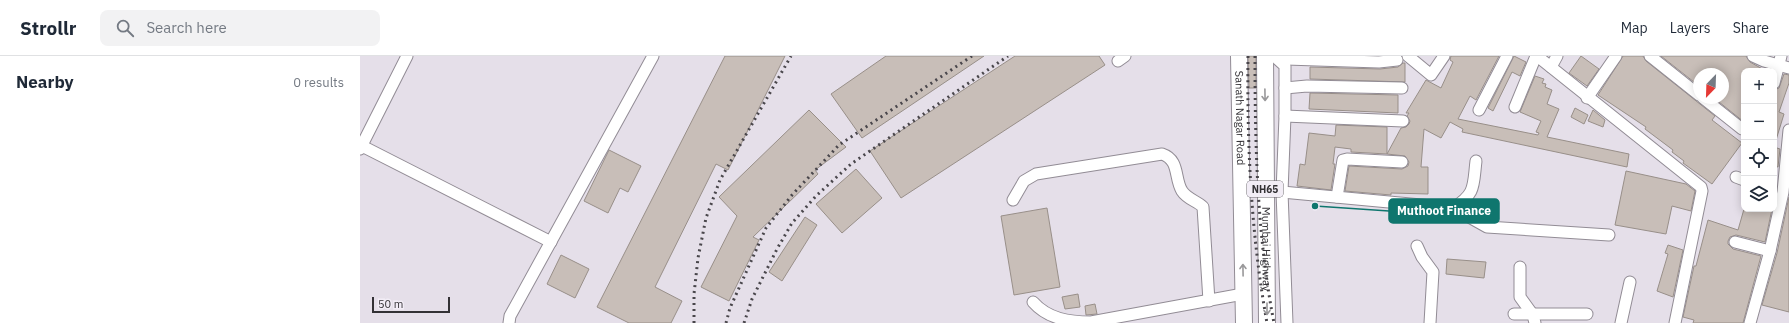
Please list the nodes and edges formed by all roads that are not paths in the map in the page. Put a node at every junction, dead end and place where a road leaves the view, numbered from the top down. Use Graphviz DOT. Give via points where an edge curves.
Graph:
graph roads {
  1 [pos="407,56"];
  2 [pos="653,56"];
  3 [pos="1239,56"];
  4 [pos="1264,56"];
  5 [pos="1274,56"];
  6 [pos="1444,56"];
  7 [pos="1507,56"];
  8 [pos="1536,56"];
  9 [pos="1557,56"];
  10 [pos="1616,56"];
  11 [pos="1650,56"];
  12 [pos="1753,56"];
  13 [pos="1402,58"];
  14 [pos="1286,60"];
  15 [pos="1783,63"];
  16 [pos="1551,67"];
  17 [pos="1777,76"];
  18 [pos="1285,88"];
  19 [pos="1402,88"];
  20 [pos="1693,90"];
  21 [pos="1587,98"];
  22 [pos="1711,104"];
  23 [pos="1515,107"];
  24 [pos="1479,110"];
  25 [pos="1285,116"];
  26 [pos="1403,120"];
  27 [pos="1741,128"];
  28 [pos="1241,130"];
  29 [pos="1265,130"];
  30 [pos="1789,133"];
  31 [pos="361,147"];
  32 [pos="1476,161"];
  33 [pos="1402,162"];
  34 [pos="1778,191"];
  35 [pos="1282,192"];
  36 [pos="1337,196"];
  37 [pos="1013,200"];
  38 [pos="1453,208"];
  39 [pos="1242,210"];
  40 [pos="1266,210"];
  41 [pos="1609,235"];
  42 [pos="551,242"];
  43 [pos="1735,242"];
  44 [pos="1417,246"];
  45 [pos="1770,251"];
  46 [pos="1520,267"];
  47 [pos="1630,282"];
  48 [pos="1243,294"];
  49 [pos="1209,301"];
  50 [pos="1033,302"];
  51 [pos="1514,314"];
  52 [pos="1587,314"];
  53 [pos="1534,319"];
  54 [pos="509,323"];
  55 [pos="1244,323"];
  56 [pos="1267,323"];
  57 [pos="1287,323"];
  58 [pos="1430,323"];
  59 [pos="1621,323"];
  60 [pos="1675,323"];
  61 [pos="1750,323"];
  1 -- 31 [label="street"];
  2 -- 42 [label="street"];
  3 -- 28 [label="highway, Sanath Nagar Road / NH65"];
  4 -- 29 [label="highway, Mumbai Highway / NH65, one-way"];
  5 -- 14 [label="street"];
  6 -- 13 [label="street" via="1431,75"];
  7 -- 24 [label="street"];
  8 -- 16 [label="street"];
  8 -- 23 [label="street"];
  9 -- 16 [label="street"];
  10 -- 21 [label="street"];
  11 -- 20 [label="street"];
  12 -- 15 [label="street"];
  13 -- 14 [label="street" via="1379,62"];
  14 -- 18 [label="street"];
  15 -- 17 [label="street"];
  16 -- 21 [label="street"];
  18 -- 19 [label="street"];
  18 -- 25 [label="street"];
  21 -- 60 [label="street" via="1701,187 1692,246"];
  22 -- 27 [label="street"];
  25 -- 26 [label="street"];
  25 -- 35 [label="street"];
  28 -- 29 [label="highway"];
  28 -- 39 [label="highway, Sanath Nagar Road / NH65"];
  29 -- 40 [label="highway, Mumbai Highway / NH65"];
  30 -- 34 [label="street"];
  31 -- 42 [label="street"];
  32 -- 38 [label="street" via="1472,191 1463,202"];
  33 -- 36 [label="street" via="1343,160"];
  34 -- 45 [label="street"];
  35 -- 36 [label="street"];
  35 -- 57 [label="street"];
  36 -- 38 [label="street"];
  37 -- 49 [label="street" via="1024,181 1036,174 1162,154 1169,156 1176,167 1183,193 1203,207"];
  38 -- 41 [label="street" via="1487,227"];
  39 -- 40 [label="highway"];
  48 -- 39 [label="highway, Sanath Nagar Road / NH65, one-way"];
  40 -- 56 [label="highway, Mumbai Highway / NH65, one-way"];
  42 -- 54 [label="street" via="510,316"];
  43 -- 45 [label="street"];
  44 -- 58 [label="street" via="1433,272"];
  45 -- 61 [label="street"];
  46 -- 53 [label="street" via="1520,297"];
  47 -- 59 [label="street"];
  48 -- 49 [label="street"];
  48 -- 55 [label="highway, Sanath Nagar Road / NH65"];
  49 -- 50 [label="street" via="1091,322 1072,322 1053,317"];
  51 -- 53 [label="street"];
  52 -- 53 [label="street"];
}
